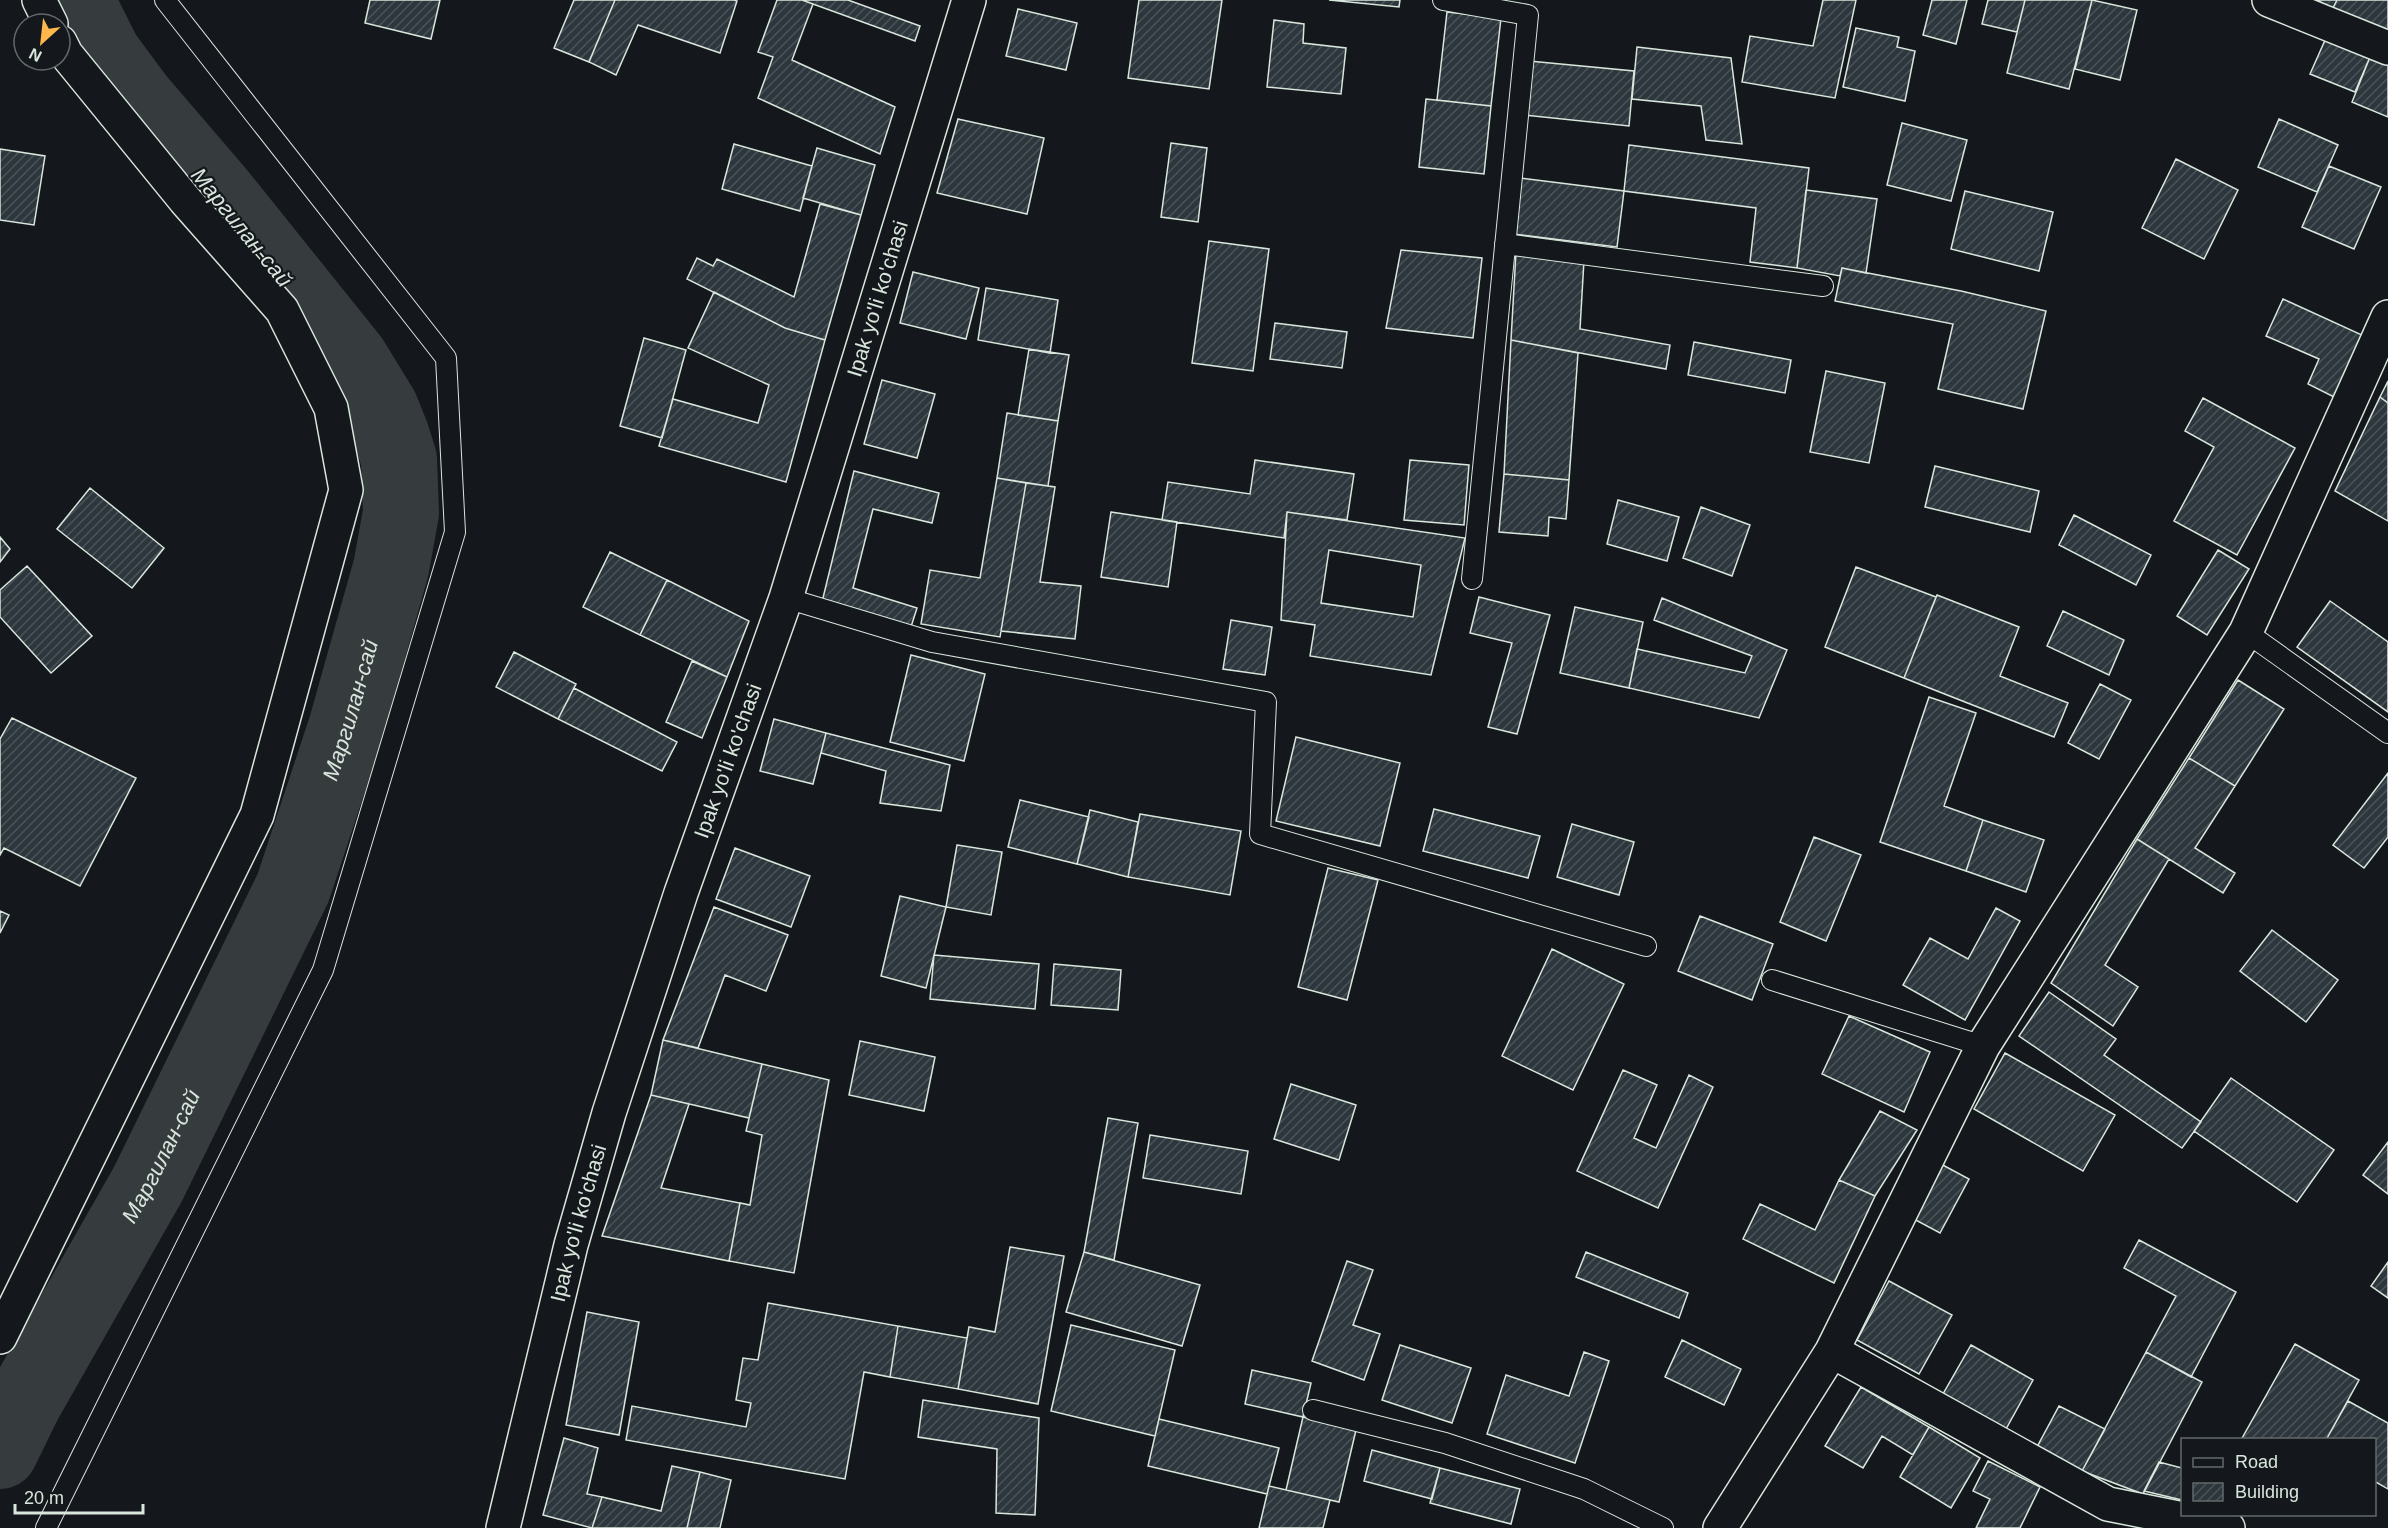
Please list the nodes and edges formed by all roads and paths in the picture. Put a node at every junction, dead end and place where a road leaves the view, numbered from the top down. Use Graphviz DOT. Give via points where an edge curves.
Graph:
graph roads {
  1 [pos="165,0"];
  2 [pos="969,0"];
  3 [pos="1443,0"];
  4 [pos="2269,0"];
  5 [pos="2388,48"];
  6 [pos="72,61"];
  7 [pos="1505,244"];
  8 [pos="1823,286"];
  9 [pos="2388,317"];
  10 [pos="1472,579"];
  11 [pos="786,598"];
  12 [pos="2246,632"];
  13 [pos="2388,733"];
  14 [pos="1646,946"];
  15 [pos="1772,980"];
  16 [pos="1983,1046"];
  17 [pos="0,1337"];
  18 [pos="1832,1351"];
  19 [pos="1313,1410"];
  20 [pos="46,1528"];
  21 [pos="504,1528"];
  22 [pos="1663,1528"];
  23 [pos="1720,1528"];
  24 [pos="2228,1528"];
  1 -- 20 [label="lane" via="446,358 455,532 323,970"];
  2 -- 11 [label="street, Ipak yo'li ko'chasi"];
  3 -- 7 [label="lane" via="1528,15"];
  4 -- 5 [label="street"];
  6 -- 17 [label="street" via="184,200 282,310 331,408 346,490 257,815"];
  7 -- 8 [label="lane"];
  7 -- 10 [label="lane"];
  9 -- 12 [label="street"];
  11 -- 14 [label="lane" via="932,642 1266,702 1260,834"];
  11 -- 21 [label="street, Ipak yo'li ko'chasi" via="681,893 609,1113 571,1245"];
  12 -- 13 [label="lane"];
  12 -- 16 [label="street"];
  15 -- 16 [label="lane"];
  16 -- 18 [label="street"];
  18 -- 23 [label="street"];
  18 -- 24 [label="street" via="2108,1504"];
  19 -- 22 [label="lane" via="1445,1443 1584,1489"];
}
